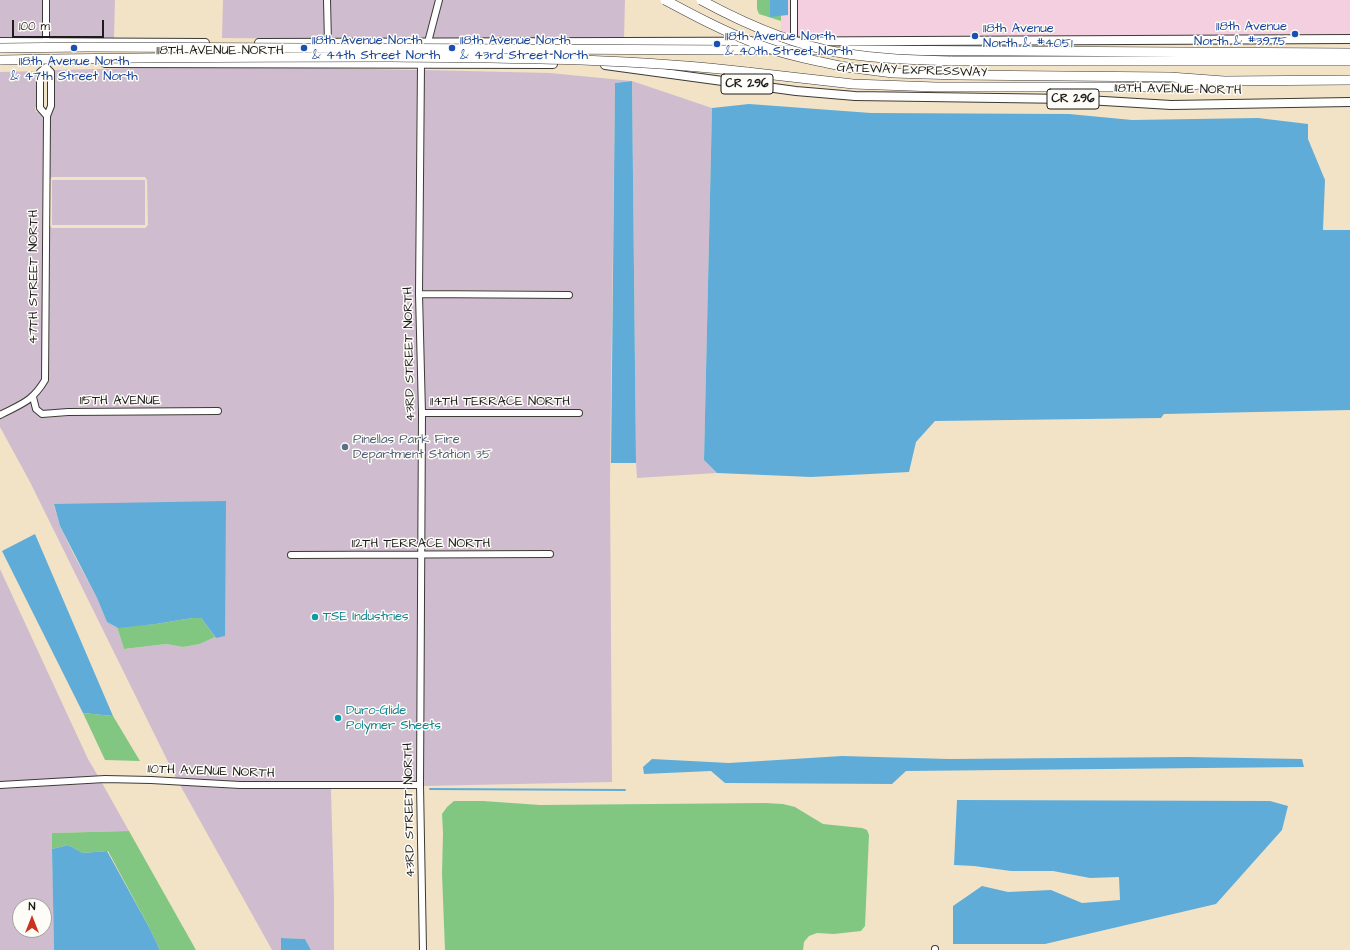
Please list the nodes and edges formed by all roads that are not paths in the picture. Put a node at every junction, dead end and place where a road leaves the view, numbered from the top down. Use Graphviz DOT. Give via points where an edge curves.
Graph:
graph roads {
  1 [pos="46,0"];
  2 [pos="327,0"];
  3 [pos="439,0"];
  4 [pos="665,0"];
  5 [pos="701,0"];
  6 [pos="794,0"];
  7 [pos="1350,39"];
  8 [pos="0,42"];
  9 [pos="46,42"];
  10 [pos="794,42"];
  11 [pos="328,43"];
  12 [pos="428,43"];
  13 [pos="0,48"];
  14 [pos="1350,52"];
  15 [pos="0,60"];
  16 [pos="1350,61"];
  17 [pos="0,63"];
  18 [pos="421,63"];
  19 [pos="46,65"];
  20 [pos="1350,80"];
  21 [pos="1224,81"];
  22 [pos="1350,102"];
  23 [pos="47,116"];
  24 [pos="419,294"];
  25 [pos="569,295"];
  26 [pos="33,397"];
  27 [pos="218,411"];
  28 [pos="579,412"];
  29 [pos="422,413"];
  30 [pos="0,415"];
  31 [pos="421,554"];
  32 [pos="550,554"];
  33 [pos="291,555"];
  34 [pos="0,785"];
  35 [pos="420,785"];
  36 [pos="423,950"];
  1 -- 9 [label="street"];
  2 -- 11 [label="street"];
  3 -- 12 [label="street, 43RD STREET NORTH"];
  4 -- 21 [label="highway, GATEWAY EXPRESSWAY, bridge" via="710,24 758,44 794,56 846,67 918,74 1170,77"];
  5 -- 16 [label="highway, GATEWAY EXPRESSWAY, bridge" via="734,18 772,33 823,49 884,58 952,61"];
  6 -- 10 [label="street"];
  7 -- 10 [label="main road, 118TH AVENUE NORTH"];
  8 -- 9 [label="main road, 118TH AVENUE NORTH"];
  9 -- 11 [label="main road, 118TH AVENUE NORTH"];
  10 -- 12 [label="main road, 118TH AVENUE NORTH"];
  11 -- 12 [label="main road, 118TH AVENUE NORTH"];
  12 -- 18 [label="street, 43RD STREET NORTH"];
  13 -- 14 [label="highway, GATEWAY EXPRESSWAY, bridge" via="88,46"];
  15 -- 21 [label="highway, GATEWAY EXPRESSWAY, bridge" via="222,56 545,58 676,64 853,84 936,87 1174,87"];
  17 -- 19 [label="main road, 118TH AVENUE NORTH / CR 296"];
  18 -- 19 [label="main road, 118TH AVENUE NORTH / CR 296"];
  18 -- 22 [label="main road, 118TH AVENUE NORTH / CR 296" via="608,65 789,90 855,96 1070,98 1171,105"];
  18 -- 24 [label="street, 43RD STREET NORTH"];
  19 -- 23 [label="street, 47TH STREET NORTH" via="51,72 51,106"];
  19 -- 23 [label="street" via="40,72 40,108"];
  20 -- 21 [label="highway, GATEWAY EXPRESSWAY"];
  23 -- 26 [label="street, 47TH STREET NORTH" via="45,380"];
  24 -- 25 [label="street"];
  24 -- 29 [label="street, 43RD STREET NORTH"];
  26 -- 27 [label="street, 115TH AVENUE" via="36,409 42,414"];
  26 -- 30 [label="street, 47TH STREET NORTH"];
  28 -- 29 [label="street, 114TH TERRACE NORTH"];
  29 -- 31 [label="street, 43RD STREET NORTH"];
  31 -- 32 [label="street, 112TH TERRACE NORTH"];
  31 -- 33 [label="street, 112TH TERRACE NORTH"];
  31 -- 35 [label="street, 43RD STREET NORTH"];
  34 -- 35 [label="street, 110TH AVENUE NORTH" via="105,779 240,786"];
  35 -- 36 [label="street, 43RD STREET NORTH"];
}
